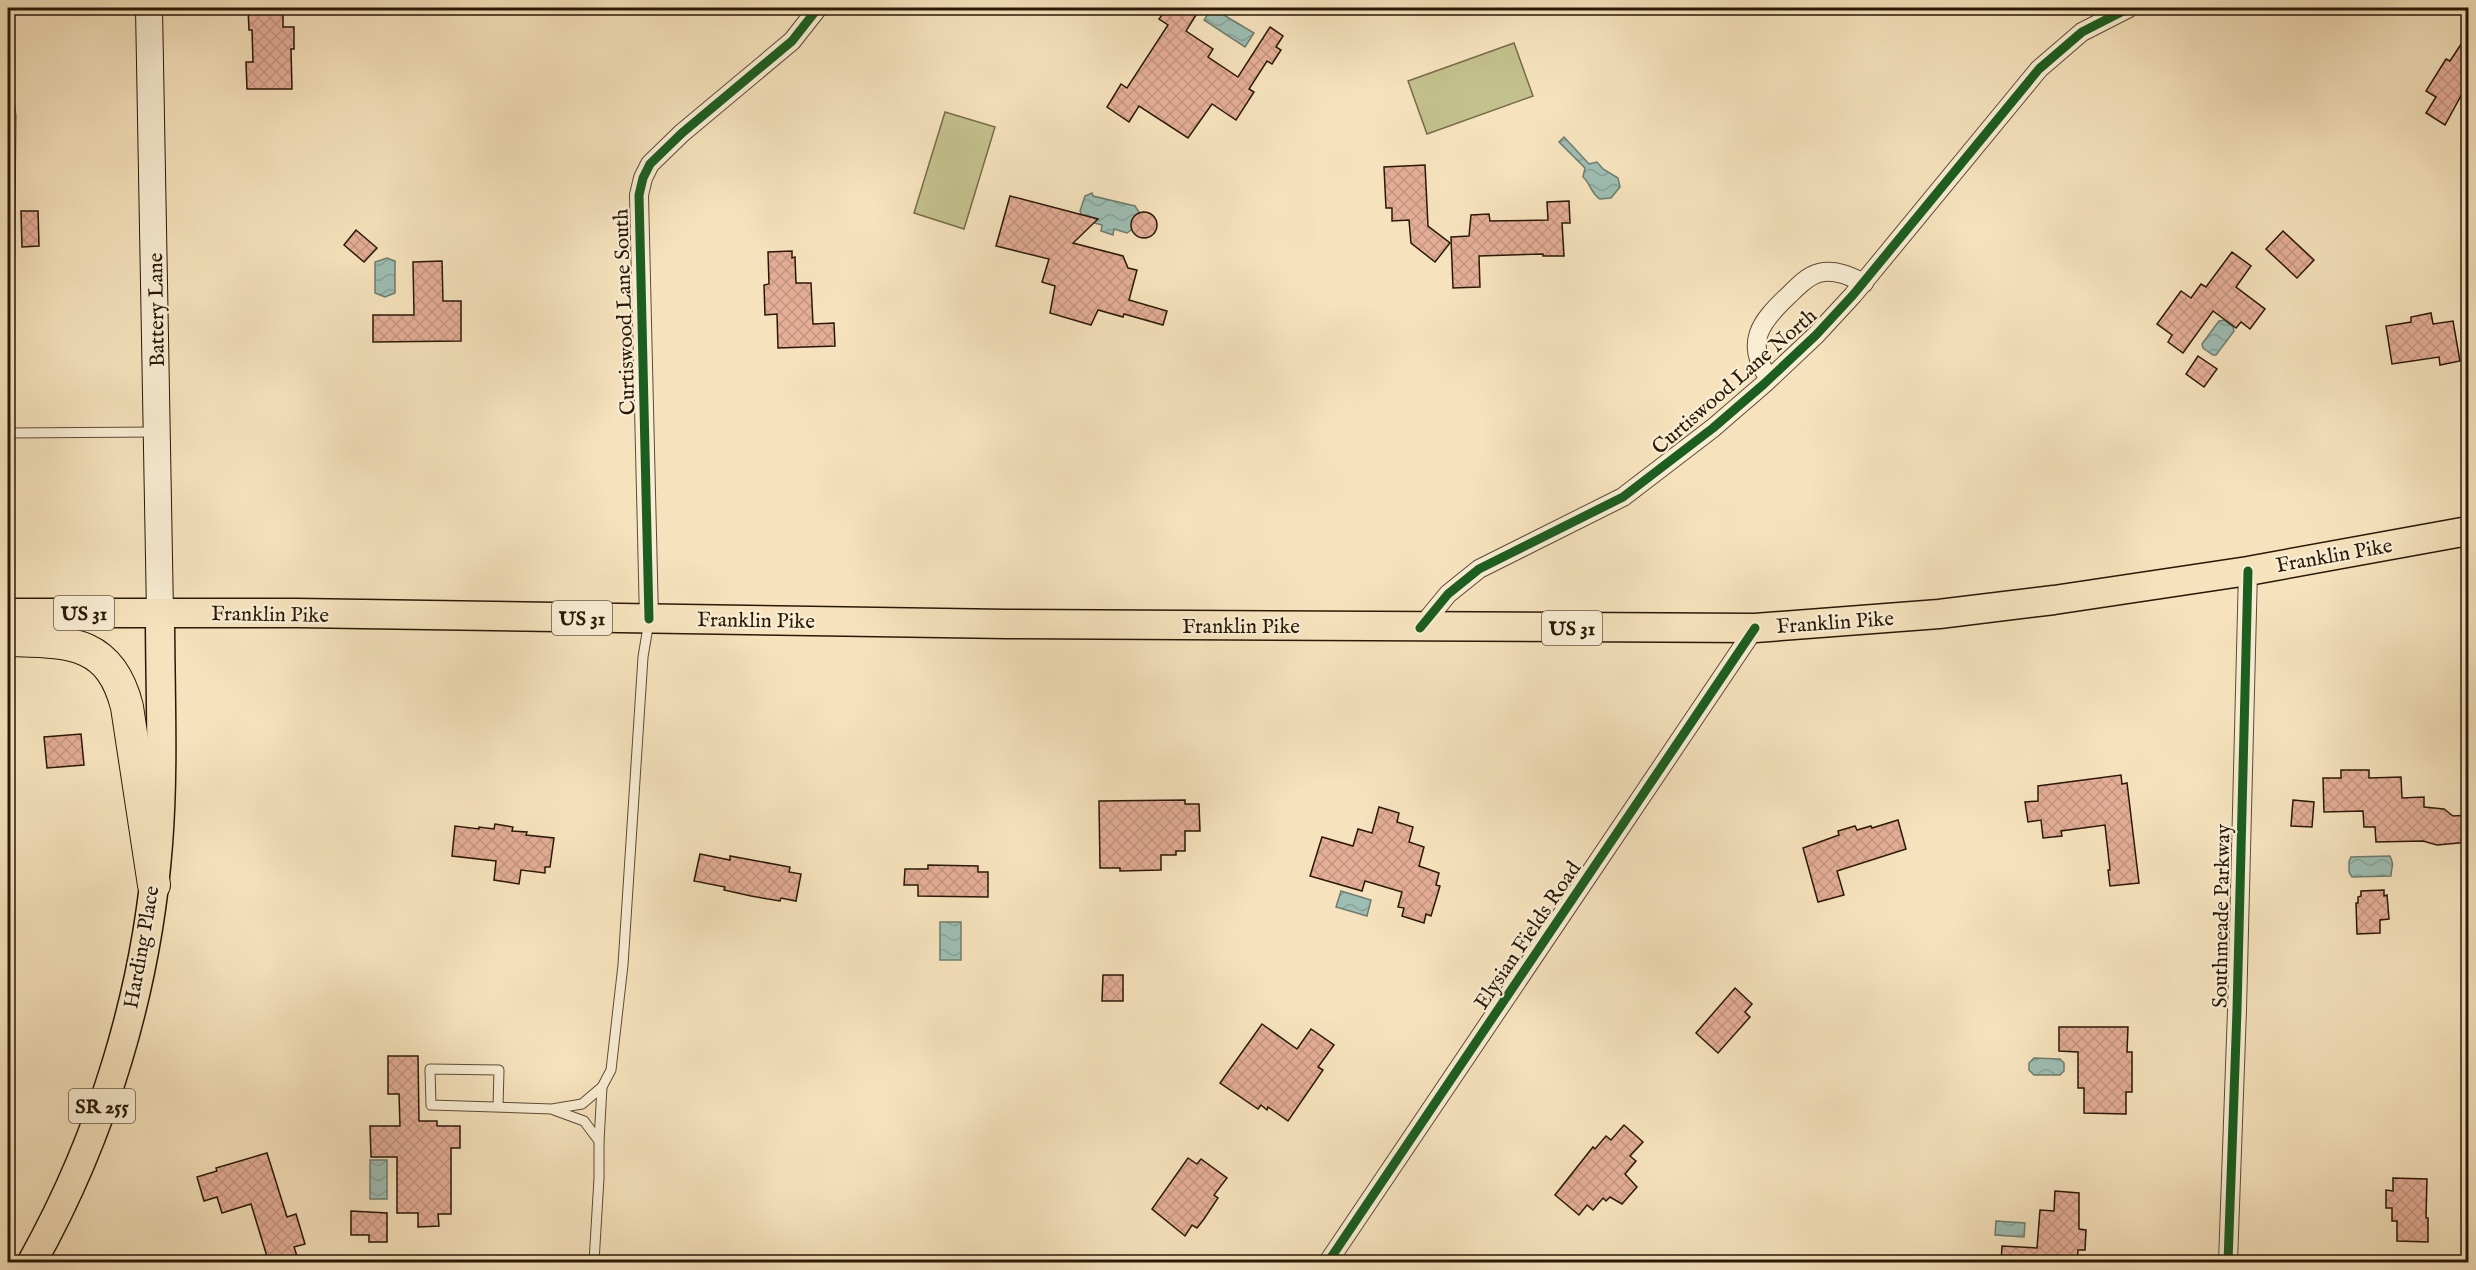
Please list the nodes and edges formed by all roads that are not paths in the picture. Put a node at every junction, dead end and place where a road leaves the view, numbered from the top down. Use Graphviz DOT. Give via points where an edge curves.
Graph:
graph roads {
  1 [pos="149,8"];
  2 [pos="818,8"];
  3 [pos="2129,8"];
  4 [pos="8,92"];
  5 [pos="1864,283"];
  6 [pos="1769,379"];
  7 [pos="158,432"];
  8 [pos="2469,531"];
  9 [pos="2247,571"];
  10 [pos="8,613"];
  11 [pos="160,613"];
  12 [pos="649,619"];
  13 [pos="1420,627"];
  14 [pos="1755,628"];
  15 [pos="8,640"];
  16 [pos="154,885"];
  17 [pos="602,1088"];
  18 [pos="498,1107"];
  19 [pos="552,1109"];
  20 [pos="598,1141"];
  21 [pos="32,1263"];
  22 [pos="594,1263"];
  23 [pos="1328,1263"];
  24 [pos="2228,1263"];
  1 -- 7 [label="main road, Battery Lane"];
  2 -- 12 [label="street, Curtiswood Lane South" via="792,41 682,133 650,164 643,178 639,195"];
  3 -- 5 [label="street, Curtiswood Lane North" via="2082,32 2039,69"];
  4 -- 7 [label="lane" via="11,116 8,433"];
  5 -- 6 [label="street, Curtiswood Lane North"];
  5 -- 6 [label="street" via="1848,275 1818,273 1777,306 1757,336 1759,364"];
  6 -- 13 [label="street, Curtiswood Lane North" via="1706,434 1623,497 1479,569 1448,594"];
  7 -- 11 [label="main road, Battery Lane"];
  8 -- 9 [label="main road, Franklin Pike / US 31"];
  9 -- 14 [label="main road, Franklin Pike / US 31" via="1951,613"];
  9 -- 24 [label="street, Southmeade Parkway"];
  10 -- 11 [label="main road, Franklin Pike / US 31"];
  11 -- 12 [label="main road, Franklin Pike / US 31"];
  11 -- 16 [label="main road, Harding Place / SR 255" via="160,806"];
  12 -- 13 [label="main road, Franklin Pike / US 31"];
  12 -- 17 [label="lane" via="643,657 622,965 611,1070"];
  13 -- 14 [label="main road, Franklin Pike / US 31"];
  14 -- 23 [label="street, Elysian Fields Road"];
  15 -- 16 [label="highway" via="63,642 83,647 102,658 115,675 127,707"];
  16 -- 21 [label="main road, Harding Place / SR 255" via="137,983 110,1081 74,1179"];
  17 -- 19 [label="lane" via="582,1104"];
  17 -- 20 [label="lane"];
  18 -- 18 [label="lane" via="498,1070 430,1069 431,1105"];
  18 -- 19 [label="lane"];
  19 -- 20 [label="lane" via="584,1121"];
  20 -- 22 [label="lane"];
}
